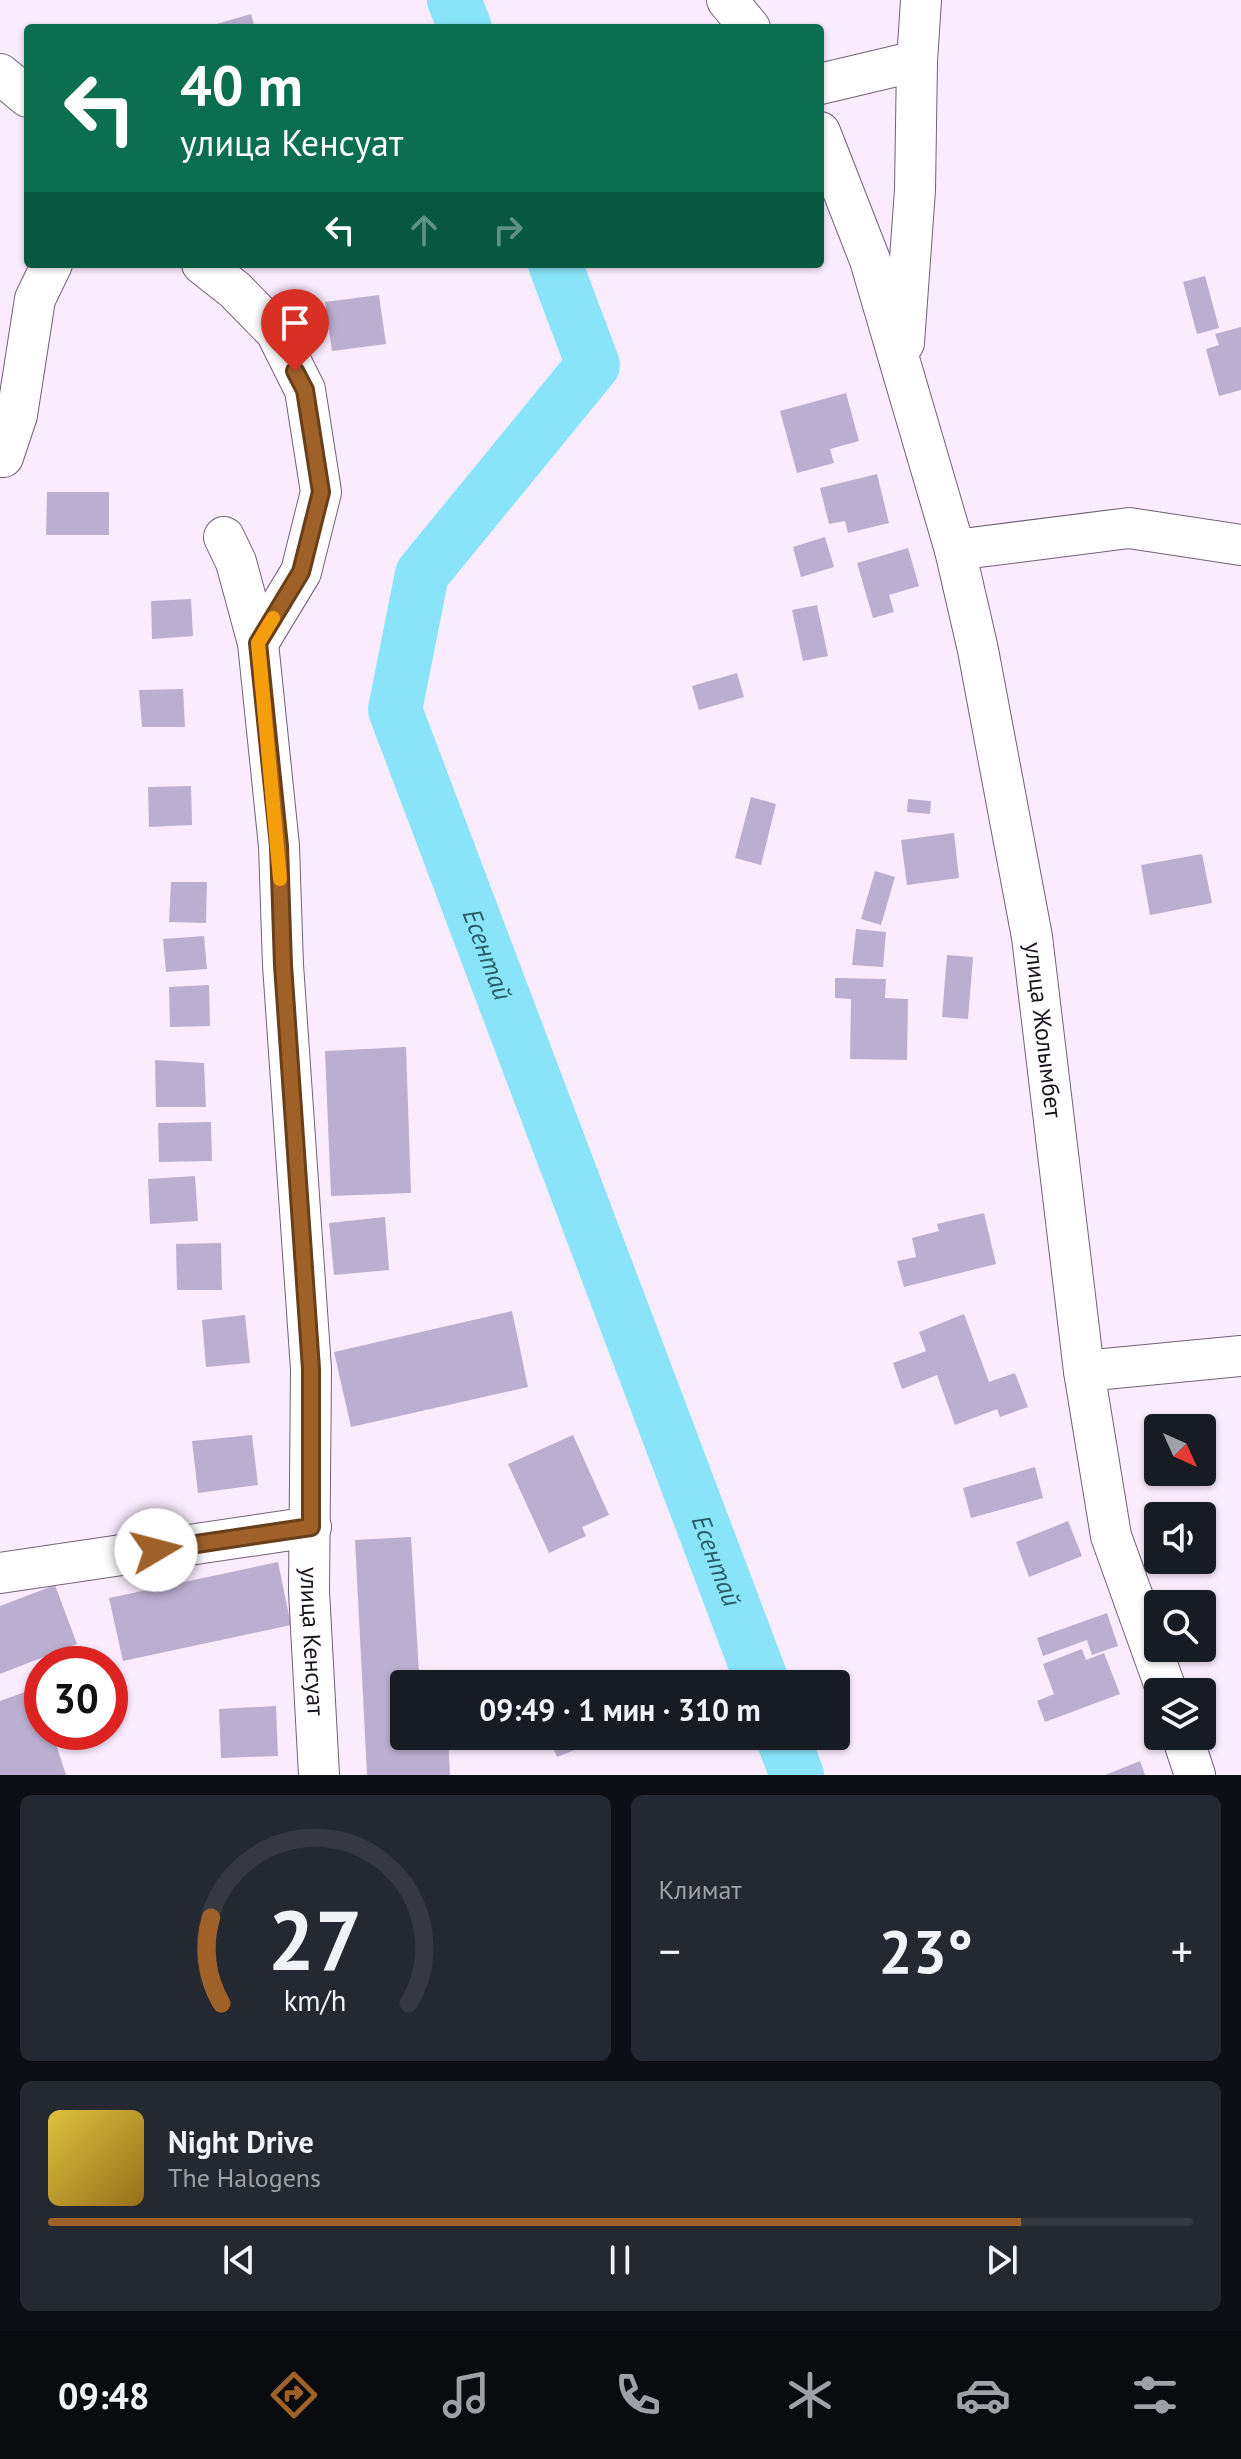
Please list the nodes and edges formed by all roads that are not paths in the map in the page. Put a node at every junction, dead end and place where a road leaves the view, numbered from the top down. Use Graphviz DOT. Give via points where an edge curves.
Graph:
graph roads {
  1 [pos="727,0"];
  2 [pos="921,0"];
  3 [pos="747,24"];
  4 [pos="917,61"];
  5 [pos="0,74"];
  6 [pos="824,83"];
  7 [pos="24,94"];
  8 [pos="824,142"];
  9 [pos="50,268"];
  10 [pos="207,268"];
  11 [pos="902,371"];
  12 [pos="3,457"];
  13 [pos="224,537"];
  14 [pos="1241,545"];
  15 [pos="955,550"];
  16 [pos="258,643"];
  17 [pos="1241,1356"];
  18 [pos="1084,1371"];
  19 [pos="311,1527"];
  20 [pos="0,1573"];
  21 [pos="1162,1678"];
  22 [pos="1187,1750"];
  23 [pos="319,1775"];
  24 [pos="1195,1775"];
  1 -- 3 [label="street"];
  2 -- 4 [label="street"];
  4 -- 6 [label="street"];
  4 -- 11 [label="street" via="915,190"];
  5 -- 7 [label="street"];
  8 -- 11 [label="street, улица Жолымбет" via="870,260"];
  9 -- 12 [label="street" via="35,299 17,415"];
  10 -- 16 [label="street" via="276,332 305,390 321,492 301,572"];
  11 -- 15 [label="street, улица Жолымбет"];
  13 -- 16 [label="street, улица Кенсуат"];
  14 -- 15 [label="street" via="1129,528"];
  15 -- 18 [label="street, улица Жолымбет" via="1032,937"];
  16 -- 19 [label="street, улица Кенсуат" via="279,846 311,1369"];
  17 -- 18 [label="street"];
  18 -- 21 [label="street, улица Жолымбет" via="1111,1536"];
  19 -- 20 [label="street"];
  19 -- 23 [label="street, улица Кенсуат" via="309,1591"];
  22 -- 24 [label="street"];
}
